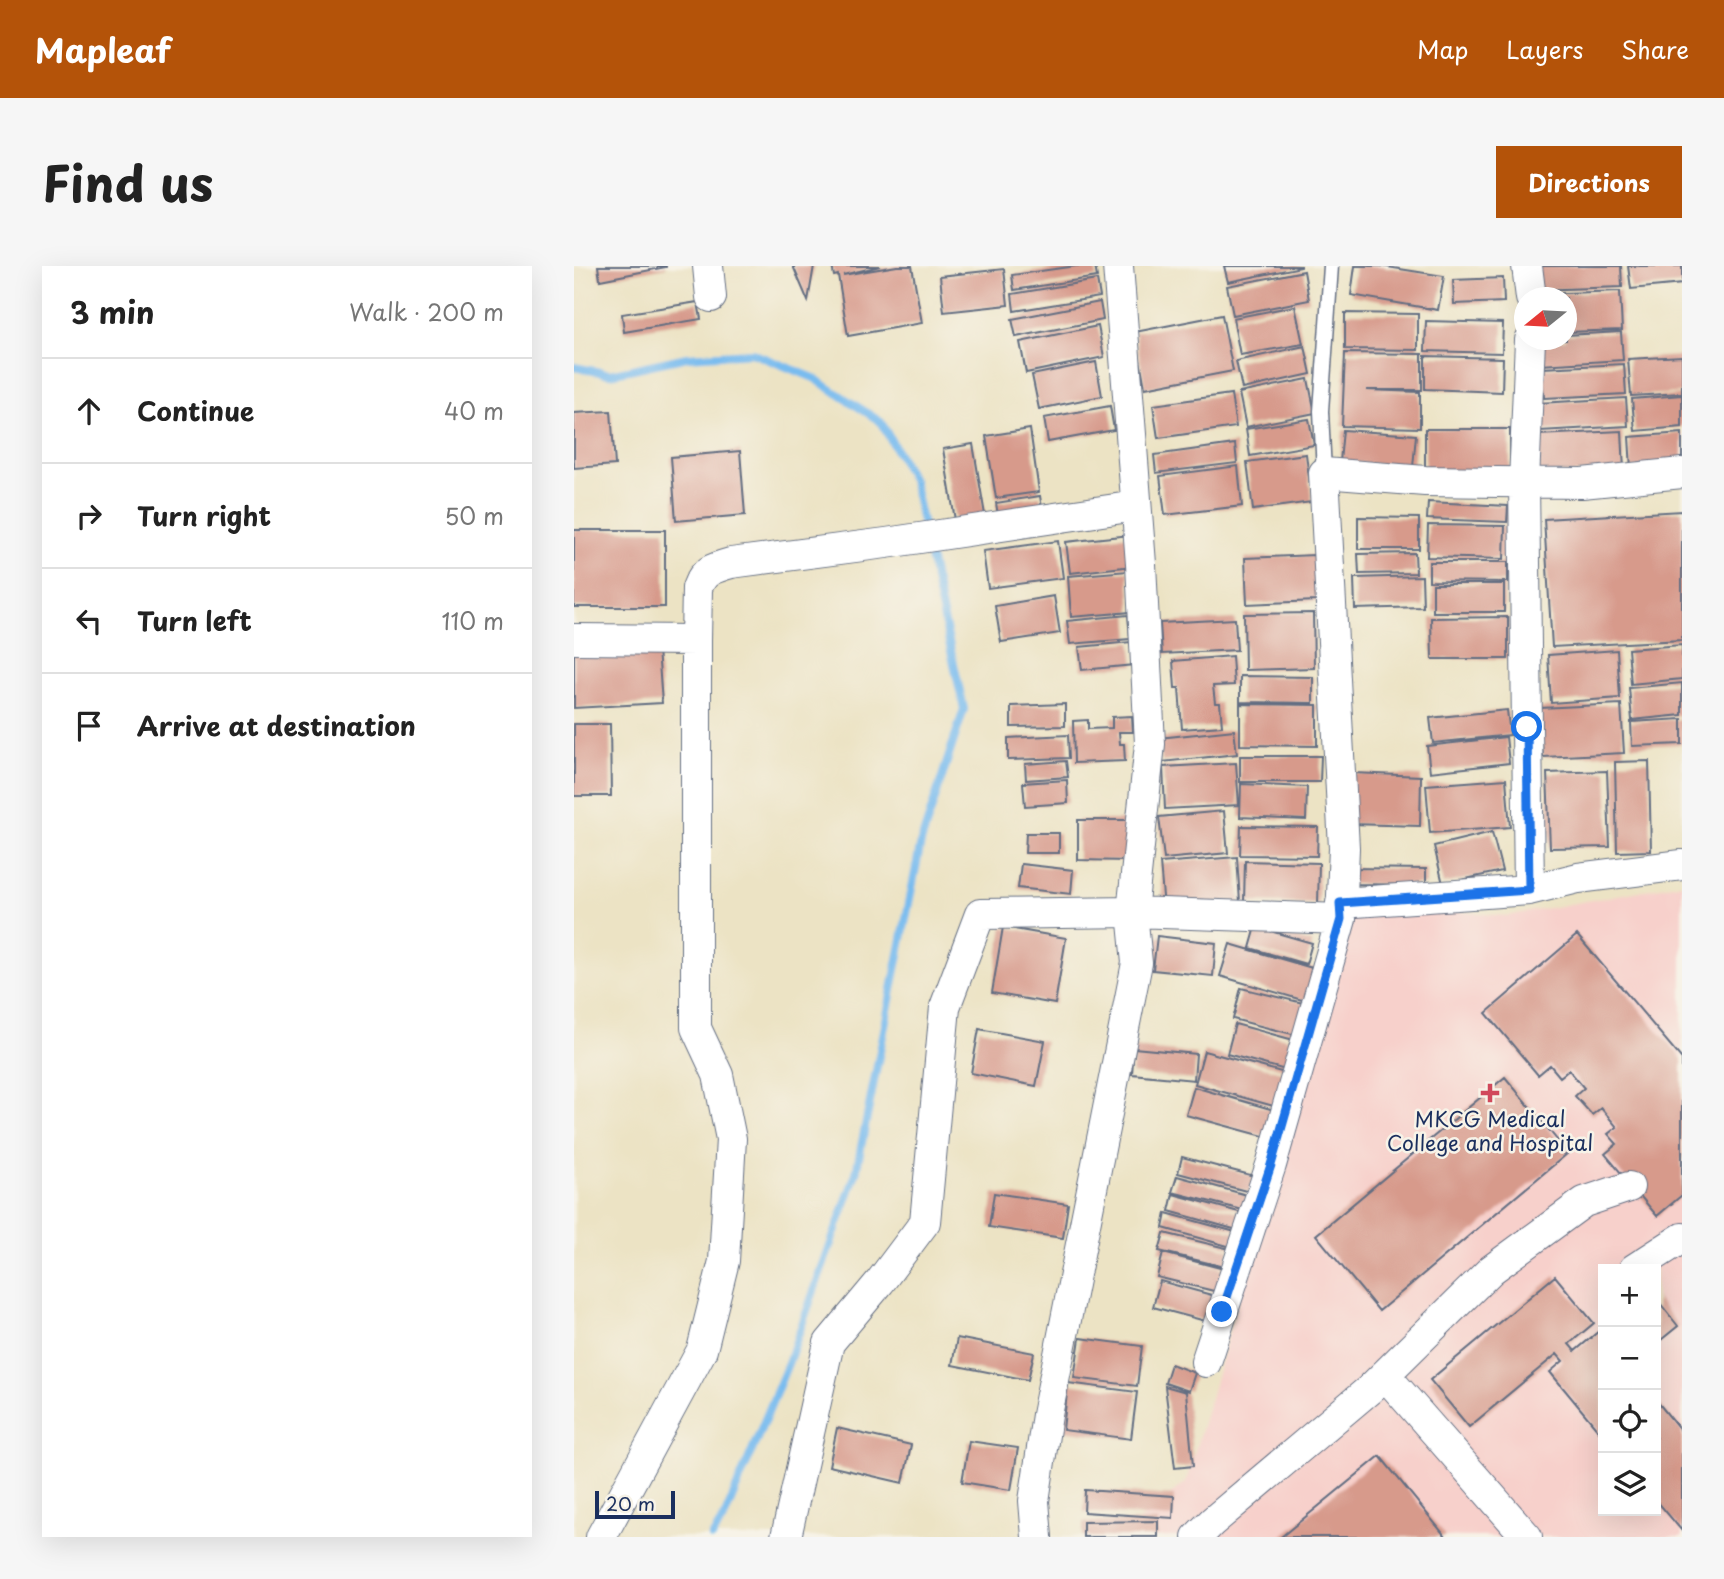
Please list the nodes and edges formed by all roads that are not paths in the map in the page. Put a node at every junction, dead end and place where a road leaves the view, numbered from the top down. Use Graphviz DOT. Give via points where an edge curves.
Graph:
graph roads {
  1 [pos="708,266"];
  2 [pos="1118,266"];
  3 [pos="1331,266"];
  4 [pos="1527,266"];
  5 [pos="1530,287"];
  6 [pos="711,296"];
  7 [pos="1530,350"];
  8 [pos="1324,473"];
  9 [pos="1682,473"];
  10 [pos="1524,482"];
  11 [pos="1136,506"];
  12 [pos="574,639"];
  13 [pos="696,640"];
  14 [pos="1682,865"];
  15 [pos="1529,890"];
  16 [pos="1341,911"];
  17 [pos="1132,912"];
  18 [pos="1629,1187"];
  19 [pos="1682,1238"];
  20 [pos="1642,1264"];
  21 [pos="1206,1362"];
  22 [pos="1385,1375"];
  23 [pos="601,1537"];
  24 [pos="786,1537"];
  25 [pos="1037,1537"];
  26 [pos="1197,1537"];
  27 [pos="1527,1537"];
  1 -- 6 [label="street"];
  2 -- 11 [label="street"];
  3 -- 8 [label="lane" via="1321,411"];
  4 -- 5 [label="street"];
  7 -- 10 [label="street"];
  8 -- 10 [label="street"];
  8 -- 16 [label="street" via="1344,848"];
  9 -- 10 [label="street" via="1582,483"];
  10 -- 15 [label="street"];
  11 -- 13 [label="street" via="710,569 696,588"];
  11 -- 17 [label="street" via="1150,744"];
  12 -- 13 [label="street"];
  13 -- 23 [label="street" via="696,1028 718,1075 731,1139 724,1261 702,1350"];
  14 -- 15 [label="street" via="1578,878"];
  15 -- 16 [label="street"];
  16 -- 17 [label="street"];
  16 -- 21 [label="street" via="1271,1165"];
  17 -- 24 [label="street" via="980,914 945,1007 925,1222 829,1343"];
  17 -- 25 [label="street" via="1137,962 1047,1415 1034,1502"];
  18 -- 22 [label="street" via="1584,1202 1491,1270"];
  19 -- 20 [label="street"];
  22 -- 26 [label="street"];
  22 -- 27 [label="street"];
}
